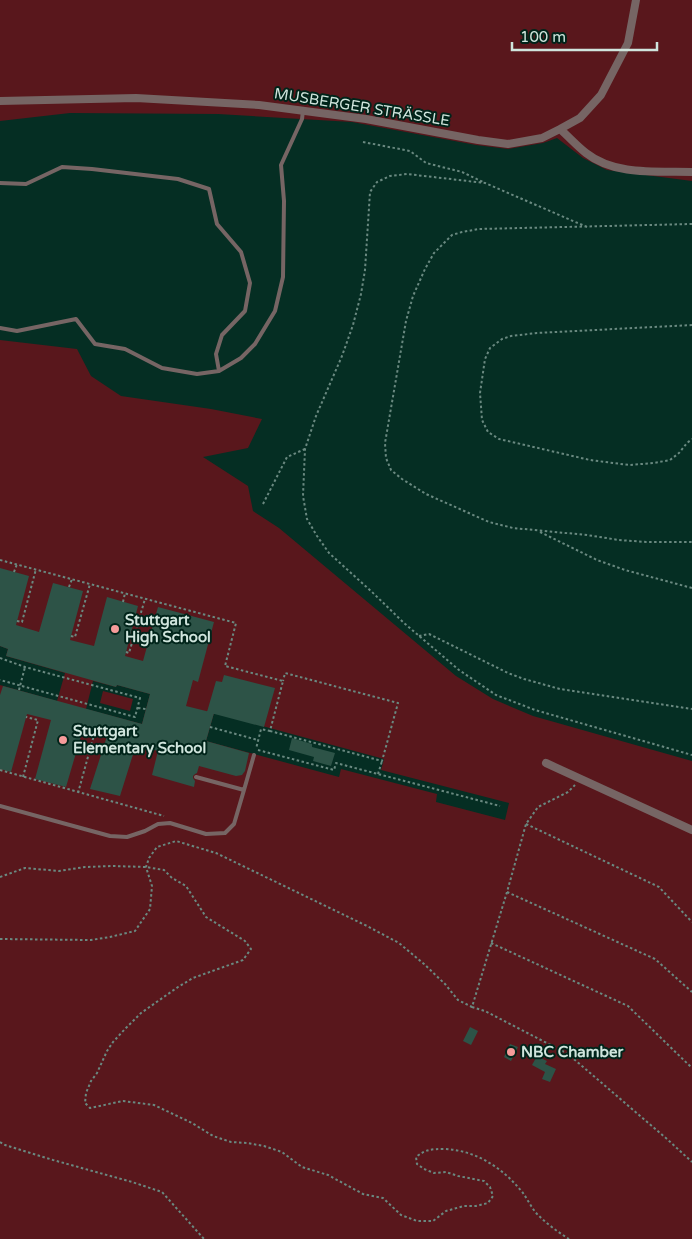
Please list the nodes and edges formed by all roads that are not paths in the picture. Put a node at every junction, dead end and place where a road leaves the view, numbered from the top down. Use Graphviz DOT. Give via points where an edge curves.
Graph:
graph roads {
  1 [pos="636,0"];
  2 [pos="0,101"];
  3 [pos="303,111"];
  4 [pos="560,129"];
  5 [pos="692,172"];
  6 [pos="0,183"];
  7 [pos="0,328"];
  8 [pos="219,371"];
  9 [pos="254,755"];
  10 [pos="546,763"];
  11 [pos="196,778"];
  12 [pos="244,790"];
  13 [pos="0,806"];
  14 [pos="692,830"];
  1 -- 4 [label="street, MUSBERGER STRÄSSLE" via="628,43 601,95 580,118"];
  2 -- 3 [label="street, MUSBERGER STRÄSSLE" via="136,98"];
  3 -- 4 [label="street, MUSBERGER STRÄSSLE" via="508,144 542,138"];
  3 -- 8 [label="lane" via="281,165 283,277 275,311 255,344 241,358"];
  4 -- 5 [label="street" via="587,154 608,165 634,170"];
  6 -- 8 [label="lane" via="26,184 62,167 178,179 210,189 217,224 241,252 250,283 245,311 222,335 216,354"];
  7 -- 8 [label="lane" via="17,331 76,319 95,344 125,350 162,368 198,374"];
  9 -- 12 [label="lane"];
  10 -- 14 [label="street"];
  11 -- 12 [label="lane"];
  12 -- 13 [label="lane" via="234,824 224,833 206,834 170,823 158,824 128,837 110,836"];
}
